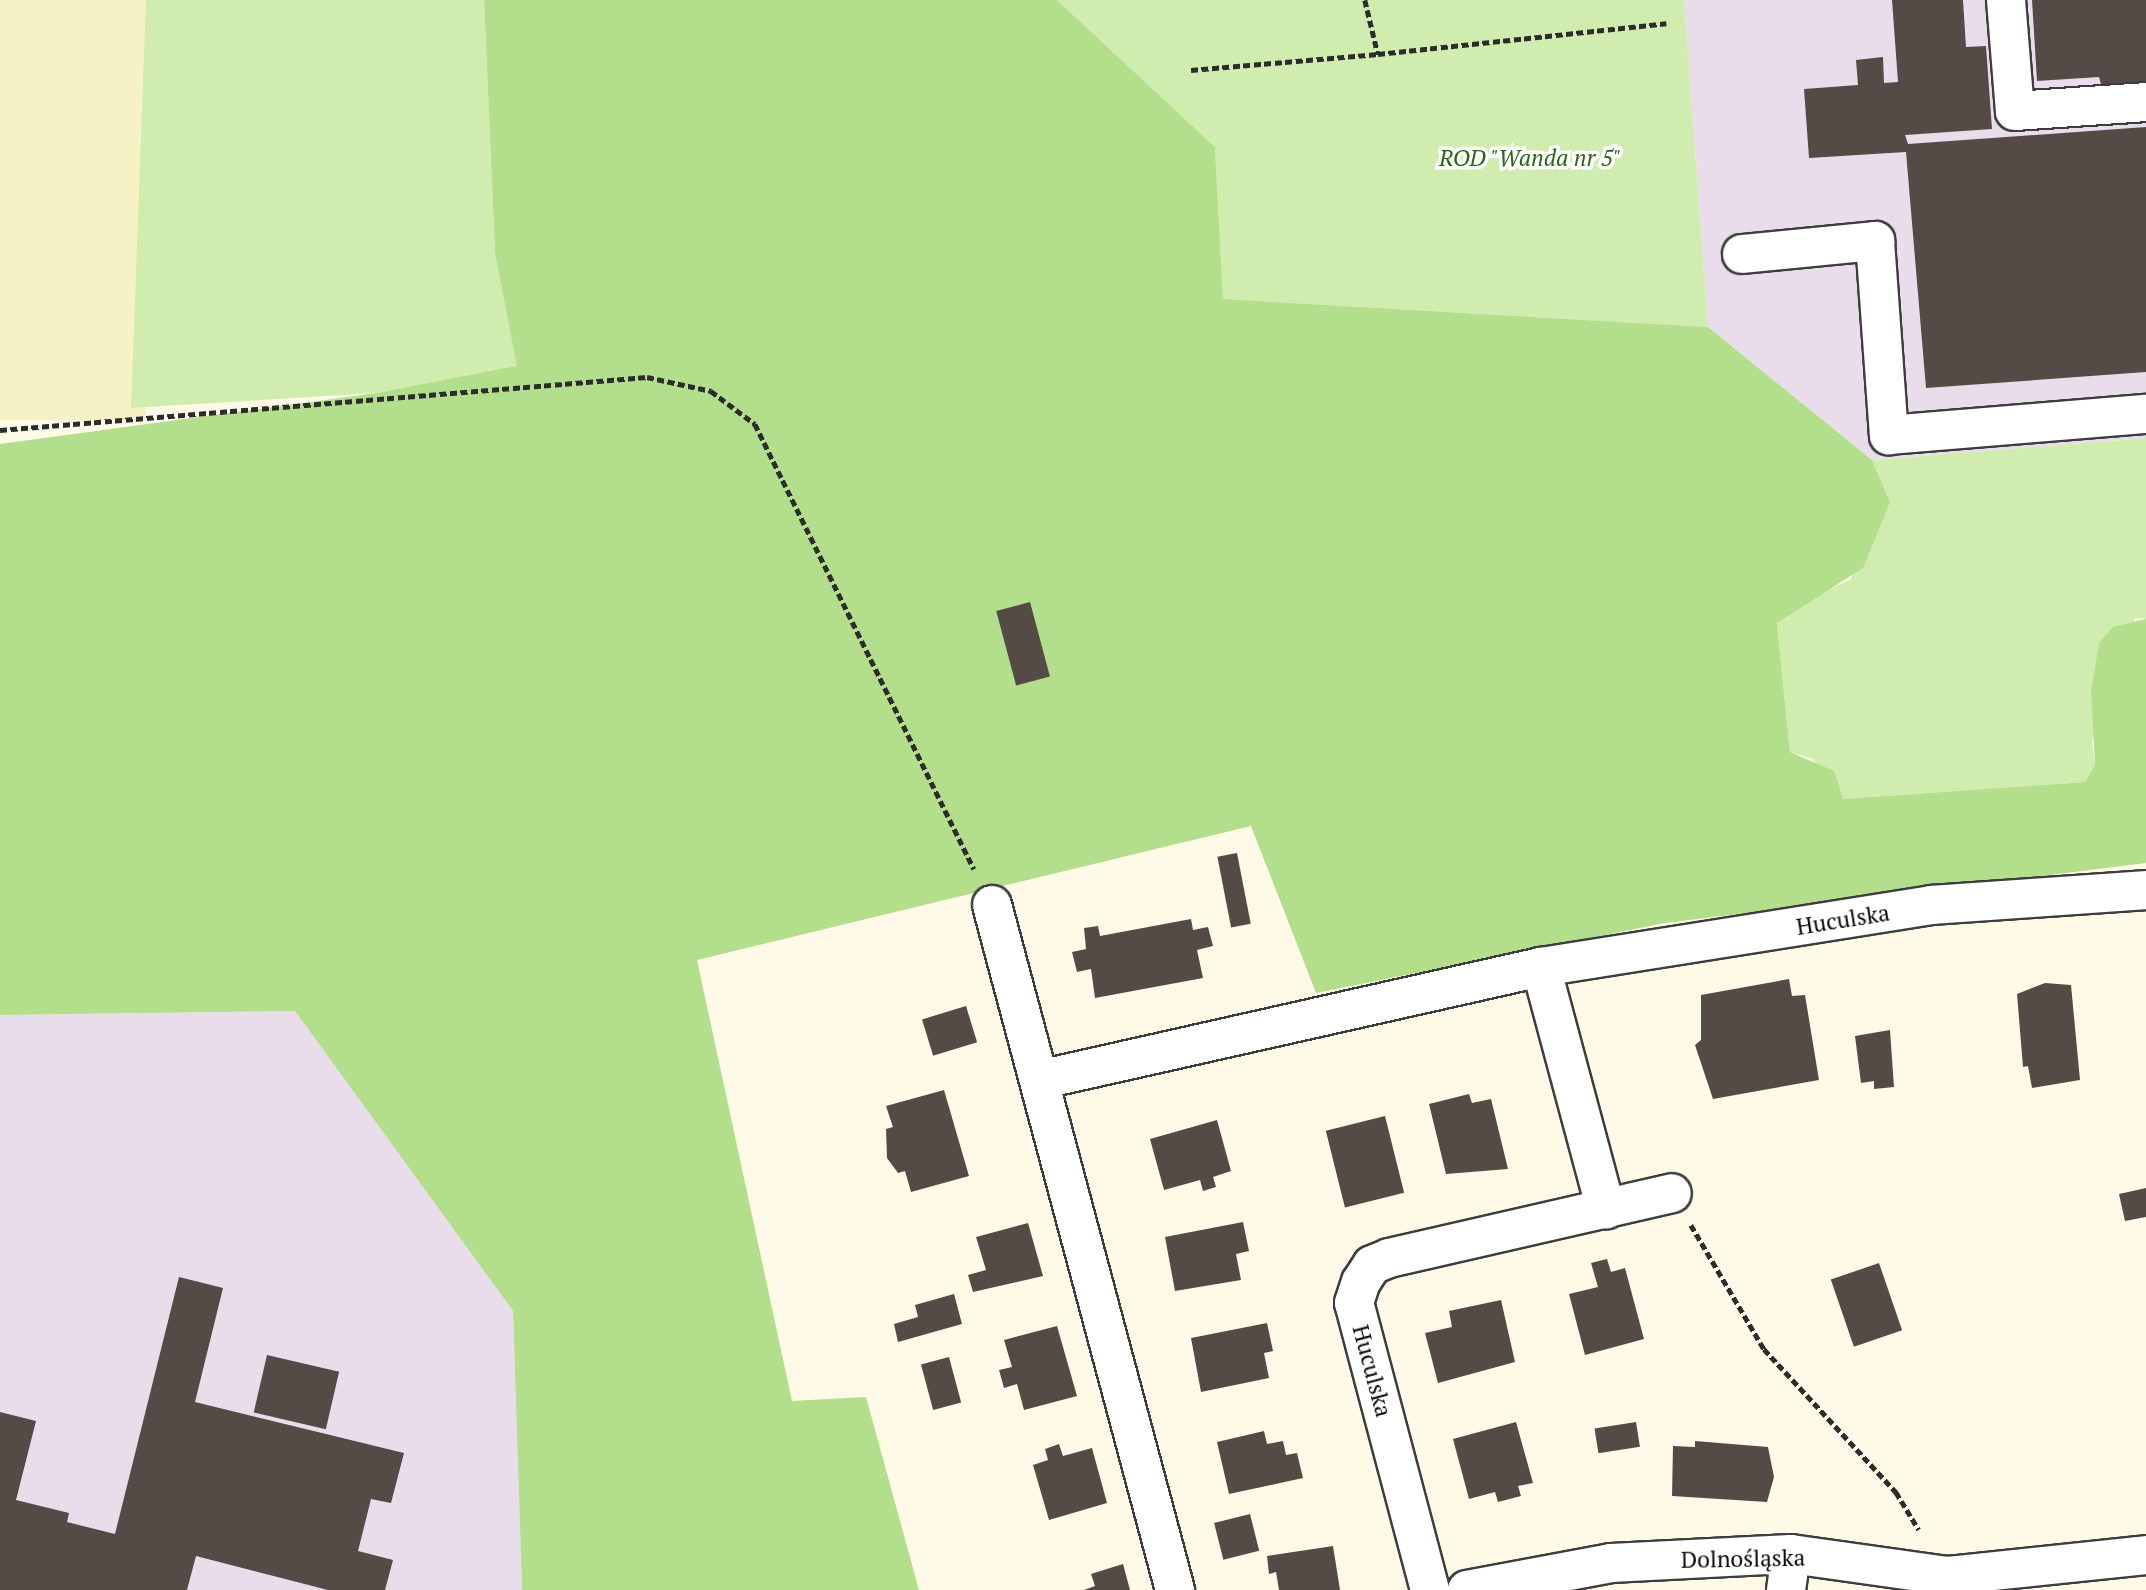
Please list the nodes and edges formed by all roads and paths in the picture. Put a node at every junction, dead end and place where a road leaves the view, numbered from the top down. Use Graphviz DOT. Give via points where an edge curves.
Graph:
graph roads {
  1 [pos="1365,0"];
  2 [pos="2006,0"];
  3 [pos="1666,23"];
  4 [pos="1378,54"];
  5 [pos="1191,70"];
  6 [pos="2146,102"];
  7 [pos="1742,254"];
  8 [pos="2146,414"];
  9 [pos="0,430"];
  10 [pos="2146,891"];
  11 [pos="992,905"];
  12 [pos="1541,967"];
  13 [pos="1039,1080"];
  14 [pos="1672,1193"];
  15 [pos="1606,1209"];
  16 [pos="2146,1555"];
  17 [pos="1789,1572"];
  18 [pos="1947,1576"];
  19 [pos="1175,1590"];
  20 [pos="1430,1590"];
  21 [pos="1467,1590"];
  1 -- 4 [label="path"];
  2 -- 6 [label="street" via="2015,111"];
  3 -- 4 [label="path"];
  4 -- 5 [label="path"];
  7 -- 8 [label="street" via="1875,241 1889,435"];
  9 -- 11 [label="path" via="647,377 710,391 755,424"];
  10 -- 12 [label="street, Huculska" via="1932,905"];
  11 -- 13 [label="street"];
  12 -- 13 [label="street, Huculska"];
  12 -- 15 [label="street"];
  13 -- 19 [label="street"];
  14 -- 15 [label="street, Huculska"];
  14 -- 18 [label="path" via="1764,1349 1896,1492"];
  15 -- 20 [label="street, Huculska" via="1389,1258 1372,1265 1361,1282 1354,1303"];
  16 -- 18 [label="street, Dolnośląska"];
  17 -- 18 [label="street, Dolnośląska"];
  17 -- 21 [label="street, Dolnośląska" via="1611,1563"];
}
